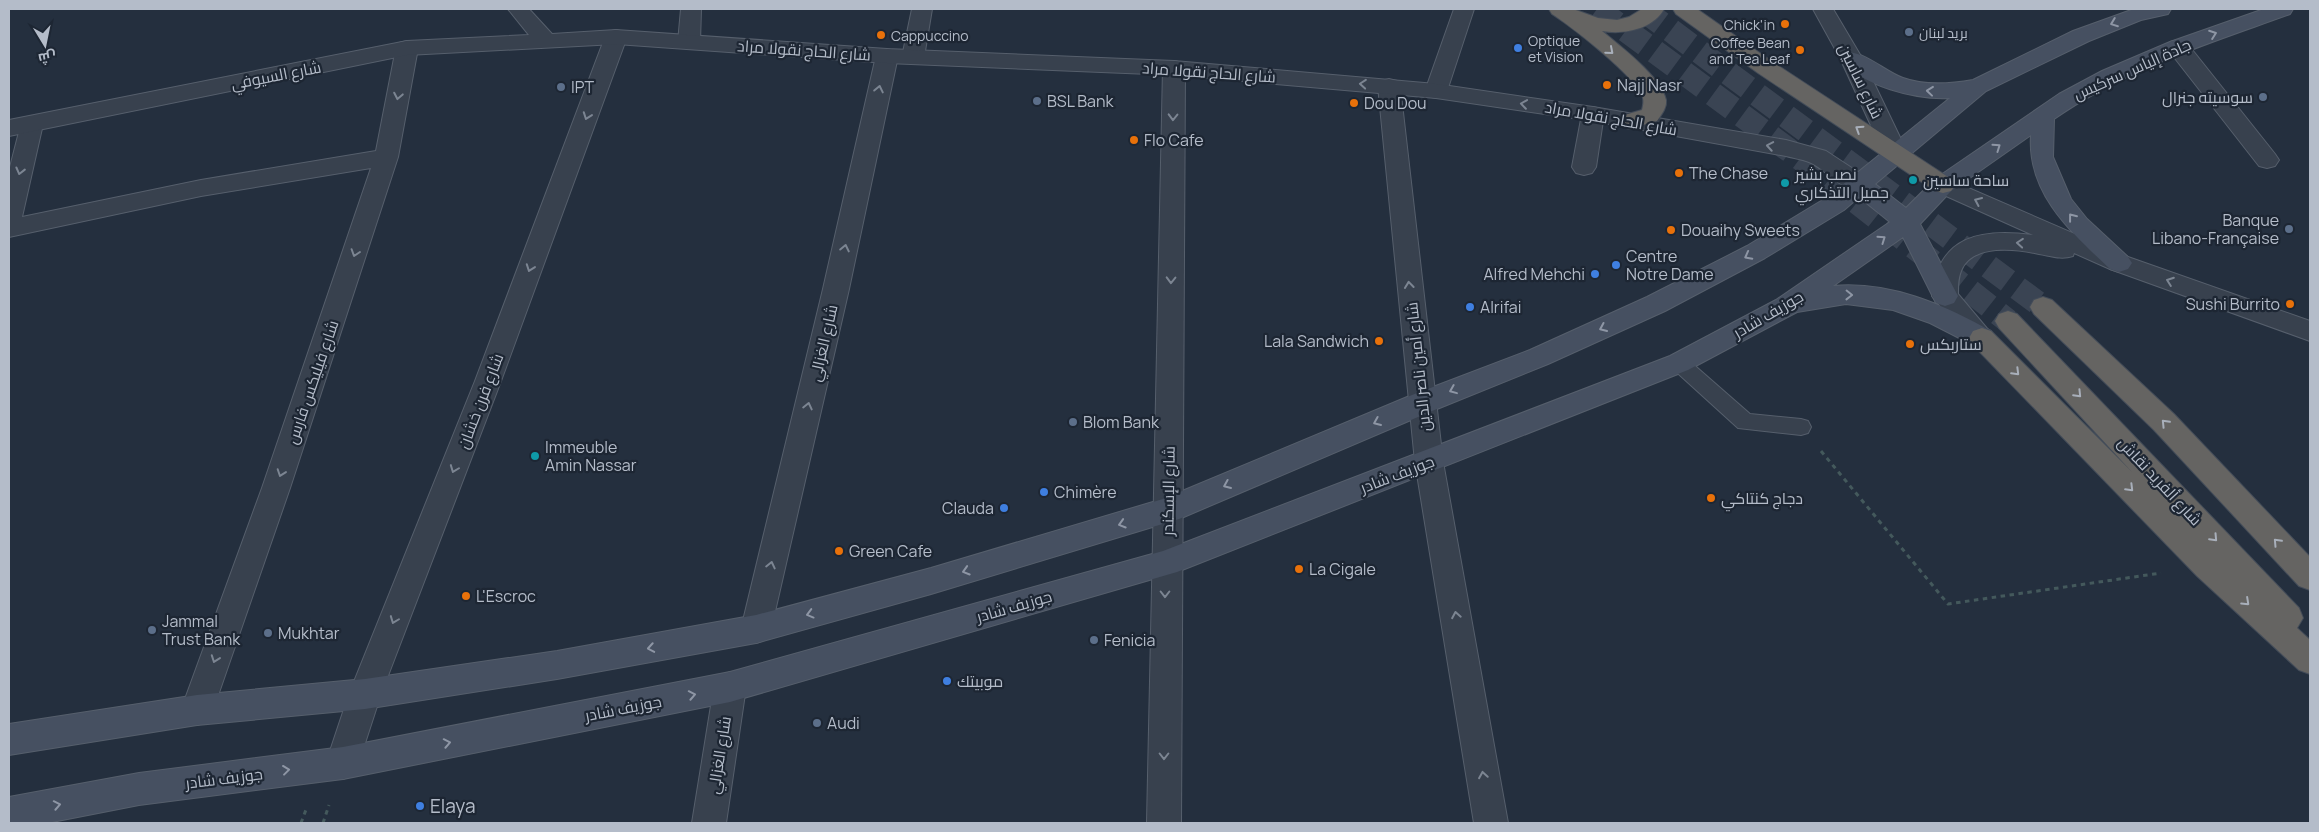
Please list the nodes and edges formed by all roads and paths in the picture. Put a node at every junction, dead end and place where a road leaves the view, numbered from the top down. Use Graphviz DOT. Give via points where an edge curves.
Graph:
graph roads {
  1 [pos="518,9"];
  2 [pos="691,9"];
  3 [pos="922,9"];
  4 [pos="1464,9"];
  5 [pos="1654,9"];
  6 [pos="1684,9"];
  7 [pos="1823,9"];
  8 [pos="2161,9"];
  9 [pos="2283,9"];
  10 [pos="1563,11"];
  11 [pos="616,37"];
  12 [pos="545,39"];
  13 [pos="689,42"];
  14 [pos="2178,47"];
  15 [pos="407,48"];
  16 [pos="887,56"];
  17 [pos="913,57"];
  18 [pos="1852,58"];
  19 [pos="1174,68"];
  20 [pos="1389,86"];
  21 [pos="1978,86"];
  22 [pos="1436,91"];
  23 [pos="1593,114"];
  24 [pos="2043,115"];
  25 [pos="1629,121"];
  26 [pos="32,124"];
  27 [pos="9,128"];
  28 [pos="1896,154"];
  29 [pos="386,157"];
  30 [pos="2267,160"];
  31 [pos="1584,167"];
  32 [pos="1859,184"];
  33 [pos="1943,185"];
  34 [pos="9,219"];
  35 [pos="1907,222"];
  36 [pos="9,228"];
  37 [pos="2119,263"];
  38 [pos="1945,296"];
  39 [pos="1785,307"];
  40 [pos="2043,307"];
  41 [pos="2310,320"];
  42 [pos="2008,321"];
  43 [pos="2282,321"];
  44 [pos="2310,331"];
  45 [pos="1982,338"];
  46 [pos="1679,363"];
  47 [pos="1422,403"];
  48 [pos="1802,428"];
  49 [pos="1429,462"];
  50 [pos="1168,510"];
  51 [pos="1166,563"];
  52 [pos="2208,567"];
  53 [pos="2310,577"];
  54 [pos="756,629"];
  55 [pos="2310,643"];
  56 [pos="2310,660"];
  57 [pos="730,687"];
  58 [pos="365,694"];
  59 [pos="197,710"];
  60 [pos="9,740"];
  61 [pos="343,763"];
  62 [pos="9,814"];
  63 [pos="709,823"];
  64 [pos="1164,823"];
  65 [pos="1491,823"];
  1 -- 12 [label="street"];
  2 -- 13 [label="street"];
  3 -- 17 [label="street"];
  4 -- 22 [label="street"];
  5 -- 10 [label="highway" via="1641,22 1617,27 1594,24"];
  28 -- 6 [label="highway, one-way"];
  7 -- 18 [label="street, شارع ساسين"];
  8 -- 21 [label="main road, one-way" via="2081,36"];
  14 -- 9 [label="main road, جادة إلياس سركيس, one-way"];
  10 -- 25 [label="highway, one-way" via="1631,69 1654,97 1655,105 1649,116"];
  11 -- 12 [label="street, شارع الحاج نقولا مراد"];
  11 -- 13 [label="street, شارع الحاج نقولا مراد"];
  11 -- 58 [label="street, شارع فرن خشان, one-way" via="488,381"];
  12 -- 15 [label="street, شارع السيوفي"];
  13 -- 16 [label="street, شارع الحاج نقولا مراد"];
  14 -- 24 [label="main road, جادة إلياس سركيس" via="2110,76"];
  14 -- 30 [label="street"];
  15 -- 26 [label="street, شارع السيوفي"];
  15 -- 29 [label="street, شارع فيليكس فارس, one-way"];
  16 -- 17 [label="street, شارع الحاج نقولا مراد"];
  54 -- 16 [label="street, شارع الغزالي, one-way"];
  17 -- 19 [label="street, شارع الحاج نقولا مراد"];
  21 -- 18 [label="main road, one-way" via="1955,92 1918,90 1880,78"];
  18 -- 28 [label="street, شارع ساسين"];
  20 -- 19 [label="street, شارع الحاج نقولا مراد, one-way"];
  19 -- 50 [label="street, شارع الإسكندر, one-way"];
  20 -- 22 [label="street, شارع الحاج نقولا مراد"];
  47 -- 20 [label="street, شارع أمين ناصر الدين, one-way"];
  21 -- 28 [label="main road"];
  23 -- 22 [label="street, شارع الحاج نقولا مراد, one-way"];
  23 -- 25 [label="street, شارع الحاج نقولا مراد"];
  23 -- 31 [label="street"];
  33 -- 24 [label="main road, جادة إلياس سركيس, one-way"];
  37 -- 24 [label="main road, one-way" via="2078,225 2060,202 2041,157"];
  32 -- 25 [label="street, شارع الحاج نقولا مراد, one-way" via="1818,157 1801,152"];
  26 -- 27 [label="street, شارع السيوفي"];
  26 -- 34 [label="street, one-way"];
  28 -- 32 [label="main road"];
  28 -- 33 [label="highway"];
  29 -- 36 [label="street" via="201,188"];
  29 -- 59 [label="street, شارع فيليكس فارس, one-way" via="276,488"];
  32 -- 35 [label="main road"];
  32 -- 47 [label="main road, one-way" via="1836,204 1756,252 1656,304"];
  33 -- 35 [label="main road, جوزيف شادر"];
  37 -- 33 [label="street, one-way"];
  35 -- 38 [label="main road"];
  39 -- 35 [label="main road, جوزيف شادر, one-way"];
  37 -- 38 [label="street, one-way" via="2032,244 1986,244 1960,255 1952,263"];
  43 -- 37 [label="street, one-way"];
  38 -- 45 [label="street"];
  39 -- 45 [label="main road, one-way" via="1835,295 1894,300 1939,315"];
  39 -- 46 [label="main road, جوزيف شادر"];
  53 -- 40 [label="highway, one-way" via="2164,422"];
  41 -- 43 [label="street"];
  42 -- 55 [label="highway, شارع ألفريد نقاش, one-way"];
  43 -- 44 [label="street"];
  45 -- 52 [label="highway, one-way"];
  46 -- 48 [label="lane" via="1744,422"];
  46 -- 49 [label="main road, جوزيف شادر"];
  47 -- 49 [label="street, شارع أمين ناصر الدين"];
  47 -- 50 [label="main road, one-way"];
  48 -- 52 [label="path" via="1948,604"];
  49 -- 51 [label="main road, جوزيف شادر"];
  65 -- 49 [label="street, شارع أمين ناصر الدين, one-way"];
  50 -- 51 [label="street, شارع الإسكندر"];
  50 -- 54 [label="main road, one-way"];
  51 -- 57 [label="main road, جوزيف شادر"];
  51 -- 64 [label="street, شارع الإسكندر, one-way"];
  52 -- 56 [label="highway, one-way"];
  54 -- 58 [label="main road, one-way" via="557,665"];
  61 -- 57 [label="main road, جوزيف شادر, one-way"];
  57 -- 63 [label="street, شارع الغزالي"];
  58 -- 59 [label="main road"];
  58 -- 61 [label="street, شارع فرن خشان"];
  59 -- 60 [label="main road"];
  62 -- 61 [label="main road, جوزيف شادر, one-way" via="139,788"];
}
